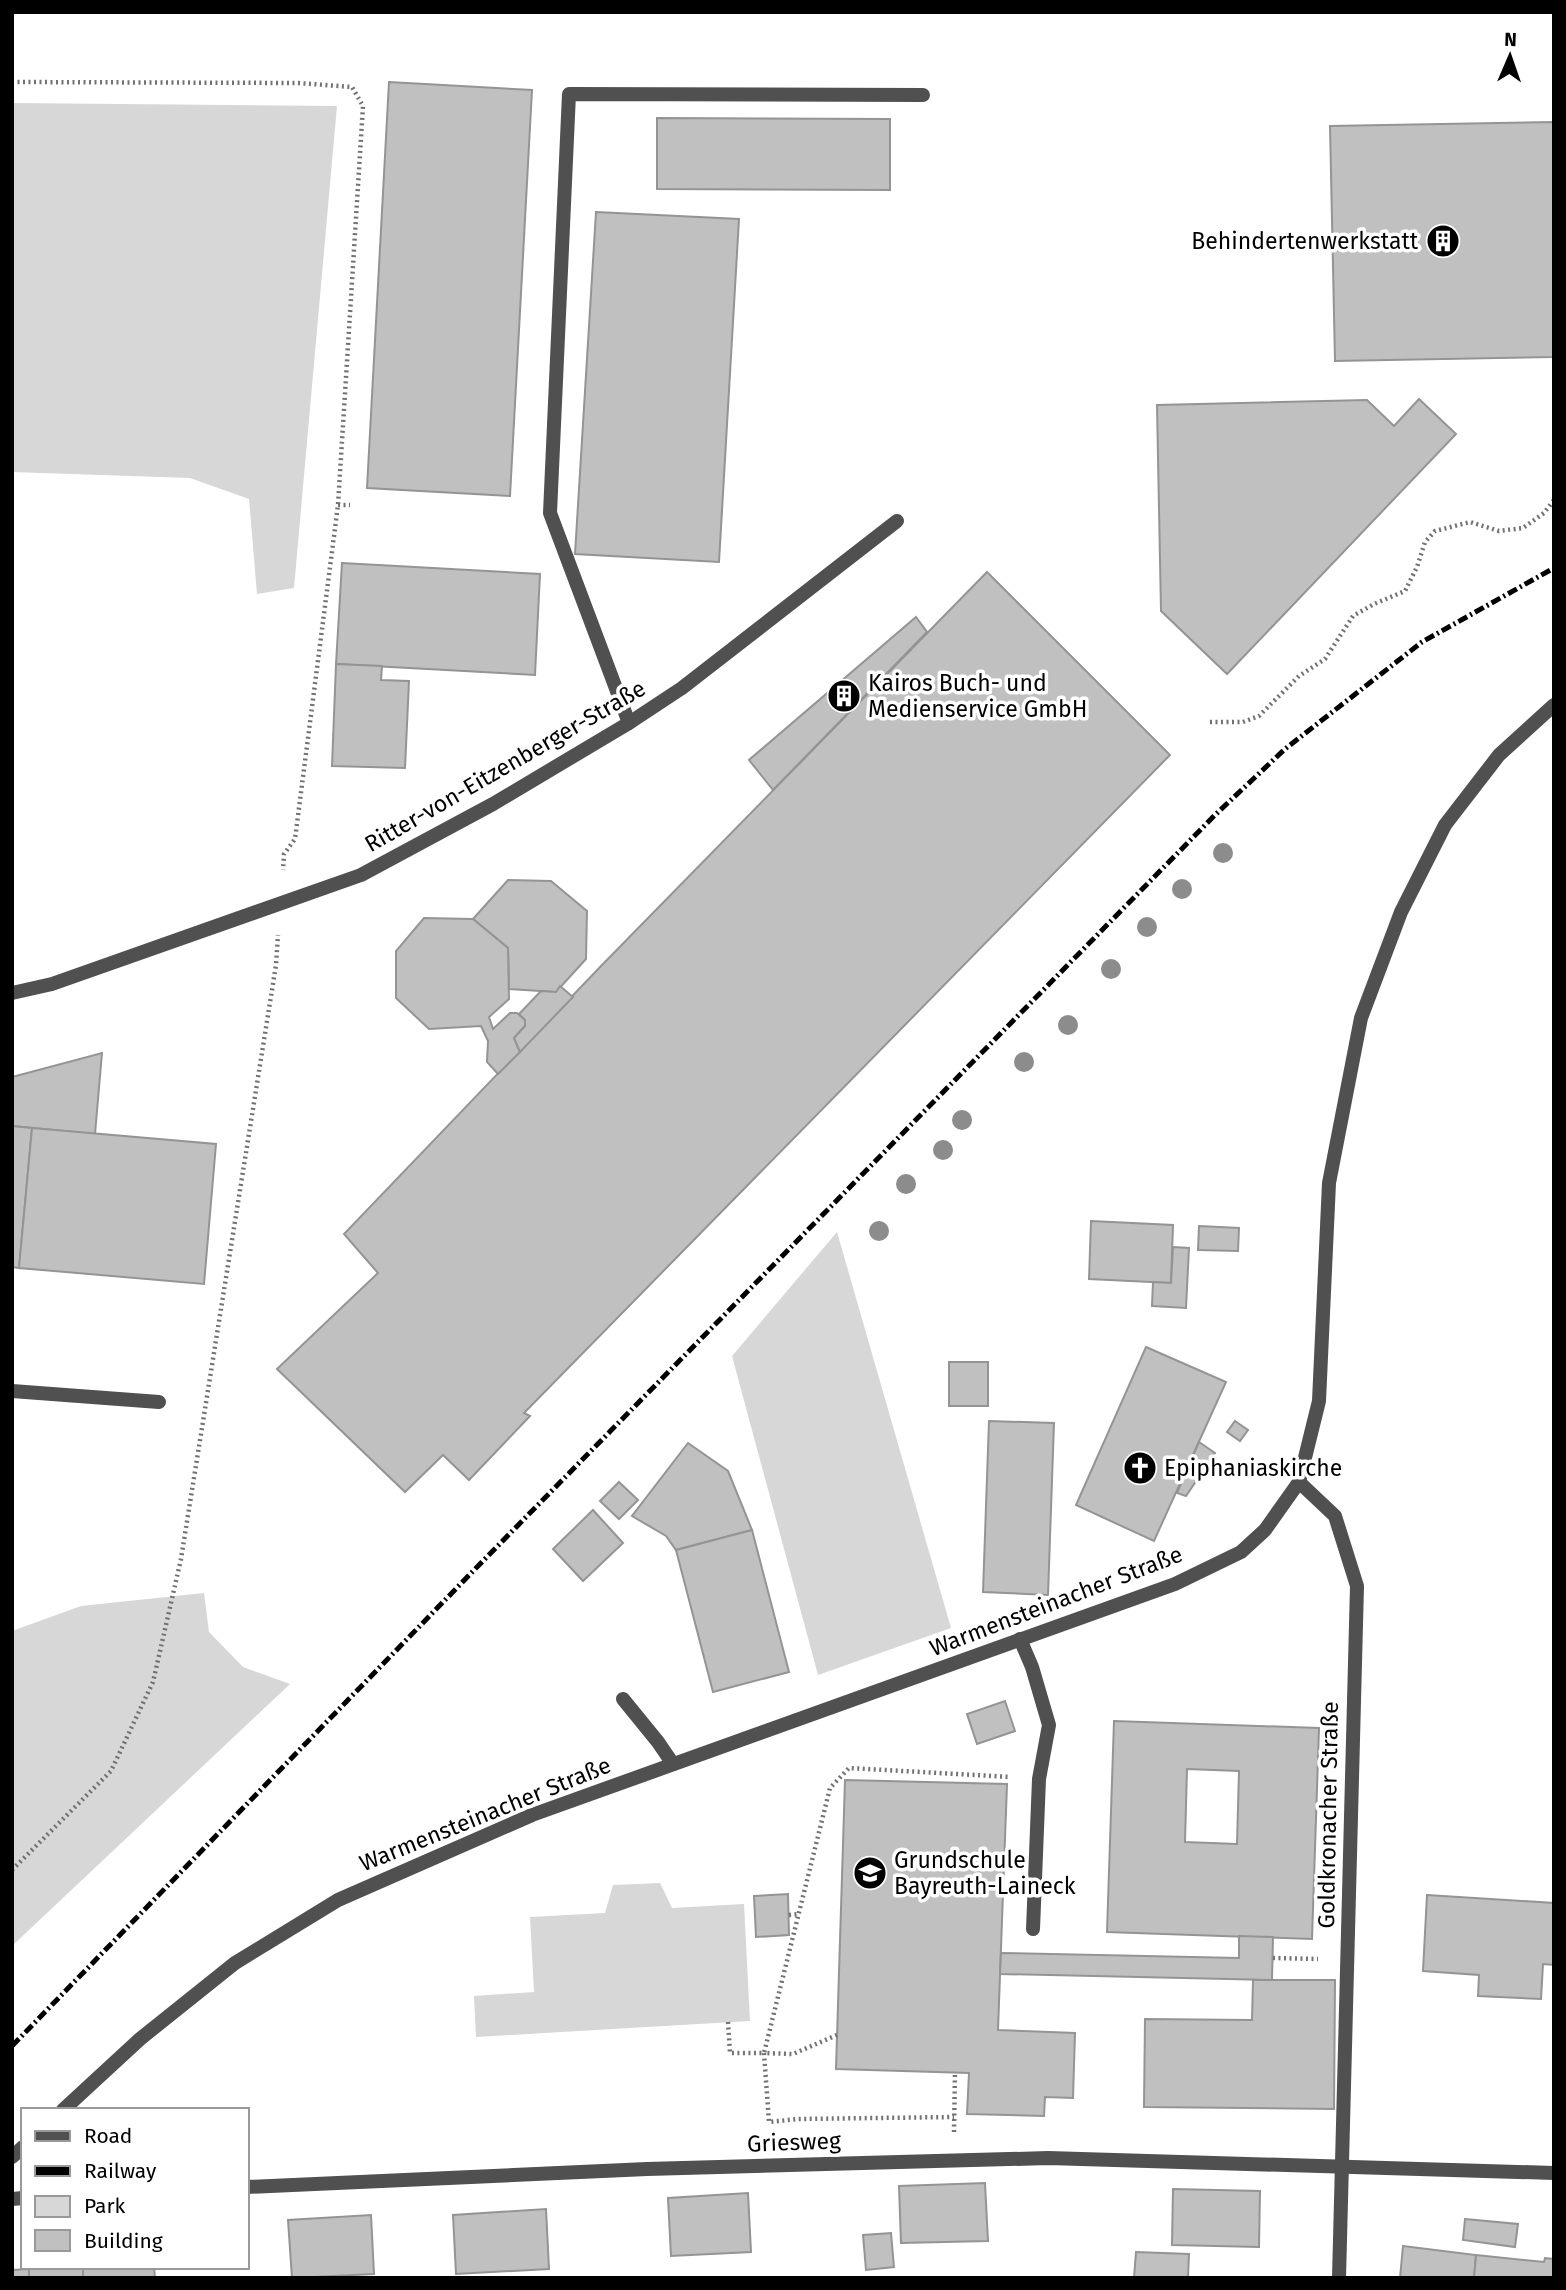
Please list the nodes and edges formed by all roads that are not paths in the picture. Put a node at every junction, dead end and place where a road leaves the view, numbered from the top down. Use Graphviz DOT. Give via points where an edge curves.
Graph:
graph roads {
  1 [pos="923,94"];
  2 [pos="897,521"];
  3 [pos="1554,705"];
  4 [pos="629,723"];
  5 [pos="12,993"];
  6 [pos="12,1391"];
  7 [pos="159,1402"];
  8 [pos="1299,1482"];
  9 [pos="1020,1639"];
  10 [pos="623,1699"];
  11 [pos="673,1764"];
  12 [pos="1033,1929"];
  13 [pos="65,2108"];
  14 [pos="1344,2168"];
  15 [pos="1554,2173"];
  16 [pos="248,2188"];
  17 [pos="1339,2278"];
  1 -- 4 [label="street" via="569,94 550,513"];
  2 -- 4 [label="street, Ritter-von-Eitzenberger-Straße" via="682,688"];
  3 -- 8 [label="street, Warmensteinacher Straße" via="1499,755 1445,825 1401,912 1361,1018 1329,1184 1319,1401"];
  4 -- 5 [label="street, Ritter-von-Eitzenberger-Straße" via="493,804 360,875 52,984"];
  6 -- 7 [label="street"];
  8 -- 9 [label="street, Warmensteinacher Straße" via="1265,1530 1241,1552 1175,1584"];
  8 -- 14 [label="street, Goldkronacher Straße" via="1335,1516 1357,1587"];
  9 -- 11 [label="street, Warmensteinacher Straße"];
  9 -- 12 [label="street" via="1049,1725 1039,1779"];
  10 -- 11 [label="street"];
  11 -- 13 [label="street, Warmensteinacher Straße" via="531,1815 338,1900 236,1962 140,2039"];
  14 -- 15 [label="street"];
  14 -- 16 [label="street, Griesweg" via="1048,2158"];
  14 -- 17 [label="street, Goldkronacher Straße"];
}
